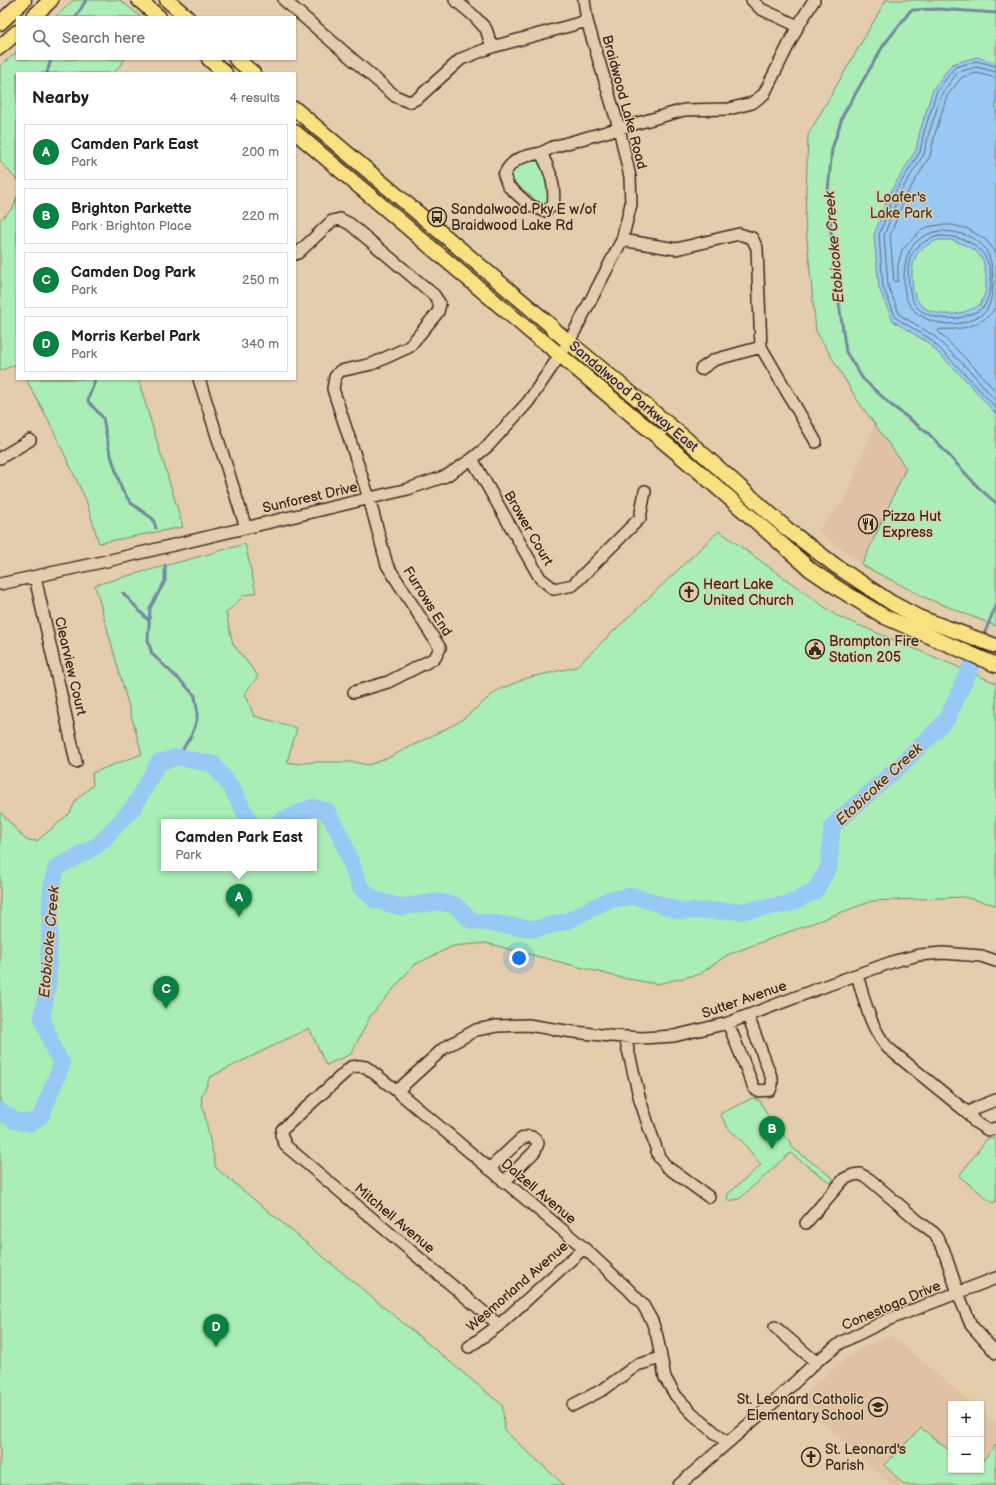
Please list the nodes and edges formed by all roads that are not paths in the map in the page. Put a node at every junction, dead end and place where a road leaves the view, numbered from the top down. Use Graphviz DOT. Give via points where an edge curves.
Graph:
graph roads {
  1 [pos="24,0"];
  2 [pos="51,0"];
  3 [pos="139,0"];
  4 [pos="167,0"];
  5 [pos="284,0"];
  6 [pos="455,0"];
  7 [pos="584,0"];
  8 [pos="752,0"];
  9 [pos="814,0"];
  10 [pos="34,16"];
  11 [pos="158,16"];
  12 [pos="186,16"];
  13 [pos="587,21"];
  14 [pos="0,23"];
  15 [pos="798,26"];
  16 [pos="16,33"];
  17 [pos="0,47"];
  18 [pos="492,47"];
  19 [pos="210,60"];
  20 [pos="237,60"];
  21 [pos="224,72"];
  22 [pos="252,72"];
  23 [pos="296,110"];
  24 [pos="619,128"];
  25 [pos="296,133"];
  26 [pos="541,152"];
  27 [pos="622,240"];
  28 [pos="296,254"];
  29 [pos="569,342"];
  30 [pos="761,347"];
  31 [pos="560,356"];
  32 [pos="701,369"];
  33 [pos="199,380"];
  34 [pos="30,440"];
  35 [pos="816,442"];
  36 [pos="0,458"];
  37 [pos="472,459"];
  38 [pos="645,490"];
  39 [pos="369,498"];
  40 [pos="246,528"];
  41 [pos="35,577"];
  42 [pos="0,584"];
  43 [pos="994,646"];
  44 [pos="991,662"];
  45 [pos="354,692"];
  46 [pos="76,762"];
  47 [pos="996,961"];
  48 [pos="857,975"];
  49 [pos="748,1016"];
  50 [pos="728,1023"];
  51 [pos="625,1037"];
  52 [pos="397,1091"];
  53 [pos="996,1100"];
  54 [pos="968,1113"];
  55 [pos="996,1128"];
  56 [pos="283,1129"];
  57 [pos="489,1169"];
  58 [pos="504,1182"];
  59 [pos="709,1197"];
  60 [pos="806,1223"];
  61 [pos="584,1248"];
  62 [pos="996,1278"];
  63 [pos="958,1293"];
  64 [pos="499,1325"];
  65 [pos="775,1327"];
  66 [pos="469,1347"];
  67 [pos="996,1353"];
  68 [pos="661,1358"];
  69 [pos="816,1362"];
  70 [pos="573,1405"];
  71 [pos="727,1443"];
  72 [pos="679,1485"];
  1 -- 14 [label="main road"];
  2 -- 10 [label="main road"];
  3 -- 11 [label="main road"];
  4 -- 12 [label="main road"];
  5 -- 18 [label="street" via="395,96 409,102 418,98 461,60"];
  6 -- 18 [label="street" via="486,29"];
  7 -- 13 [label="street, Braidwood Lake Road"];
  8 -- 15 [label="street" via="761,9"];
  9 -- 15 [label="street"];
  13 -- 18 [label="street"];
  13 -- 24 [label="street, Braidwood Lake Road"];
  15 -- 24 [label="street" via="764,94 752,103 729,109 684,110"];
  16 -- 17 [label="main road"];
  19 -- 21 [label="main road"];
  20 -- 22 [label="main road"];
  23 -- 29 [label="main road, Sandalwood Parkway East"];
  24 -- 26 [label="street"];
  24 -- 27 [label="street, Braidwood Lake Road" via="631,191 631,204"];
  25 -- 31 [label="main road, Sandalwood Parkway East"];
  26 -- 26 [label="street" via="550,170 555,194 553,206 544,211 529,205 508,186 504,176 508,167 521,157"];
  27 -- 29 [label="street, Braidwood Lake Road"];
  27 -- 30 [label="street" via="676,249 739,234 752,238 757,248"];
  28 -- 39 [label="street" via="332,221 340,219 350,224 434,294 440,304 438,312 409,347 372,364 340,371 335,377 333,389"];
  29 -- 31 [label="street, Sunforest Drive"];
  29 -- 43 [label="main road, Sandalwood Parkway East" via="686,439 787,529 836,566 911,613"];
  30 -- 32 [label="street" via="714,360"];
  30 -- 35 [label="street"];
  31 -- 37 [label="street, Sunforest Drive" via="528,402 488,446"];
  31 -- 44 [label="main road, Sandalwood Parkway East" via="812,570 885,617"];
  33 -- 40 [label="street"];
  34 -- 36 [label="street"];
  37 -- 38 [label="street, Brower Court" via="540,578 554,589 573,585 640,518"];
  37 -- 39 [label="street, Sunforest Drive" via="446,476 408,489"];
  39 -- 40 [label="street, Sunforest Drive"];
  39 -- 45 [label="street, Furrows End" via="387,564 440,648 435,658 388,682"];
  40 -- 41 [label="street, Sunforest Drive"];
  41 -- 42 [label="street, Sunforest Drive"];
  41 -- 46 [label="street, Clearview Court"];
  47 -- 48 [label="street, Sutter Avenue" via="980,956 943,953 919,955"];
  48 -- 49 [label="street, Sutter Avenue"];
  48 -- 54 [label="street" via="873,1028 881,1041"];
  49 -- 50 [label="street, Sutter Avenue"];
  49 -- 50 [label="street" via="772,1079 770,1090 758,1091 754,1088"];
  50 -- 51 [label="street, Sutter Avenue" via="674,1036"];
  51 -- 52 [label="street, Sutter Avenue" via="528,1025 476,1030 444,1048"];
  51 -- 59 [label="street" via="640,1100 659,1157 667,1168"];
  52 -- 56 [label="street, Dalzell Avenue" via="366,1067 350,1067"];
  52 -- 57 [label="street, Dalzell Avenue"];
  53 -- 54 [label="street"];
  54 -- 55 [label="street" via="975,1122 988,1130"];
  56 -- 64 [label="street, Mitchell Avenue" via="281,1135 286,1146"];
  57 -- 58 [label="street, Dalzell Avenue"];
  57 -- 58 [label="street" via="520,1140 532,1136 538,1144 535,1151"];
  58 -- 61 [label="street, Dalzell Avenue"];
  60 -- 63 [label="street" via="844,1179 860,1174 934,1232 943,1248"];
  61 -- 64 [label="street, Wesmorland Avenue"];
  61 -- 68 [label="street, Dalzell Avenue" via="643,1305 652,1321"];
  62 -- 63 [label="street, Conestoga Drive"];
  63 -- 67 [label="street" via="971,1325"];
  63 -- 69 [label="street, Conestoga Drive" via="865,1330 842,1342"];
  64 -- 66 [label="street, Wesmorland Avenue"];
  65 -- 69 [label="street"];
  68 -- 70 [label="street" via="637,1365 604,1389"];
  68 -- 71 [label="street, Dalzell Avenue" via="665,1378 676,1396"];
  69 -- 71 [label="street, Conestoga Drive"];
  71 -- 72 [label="street, Conestoga Drive"];
}
